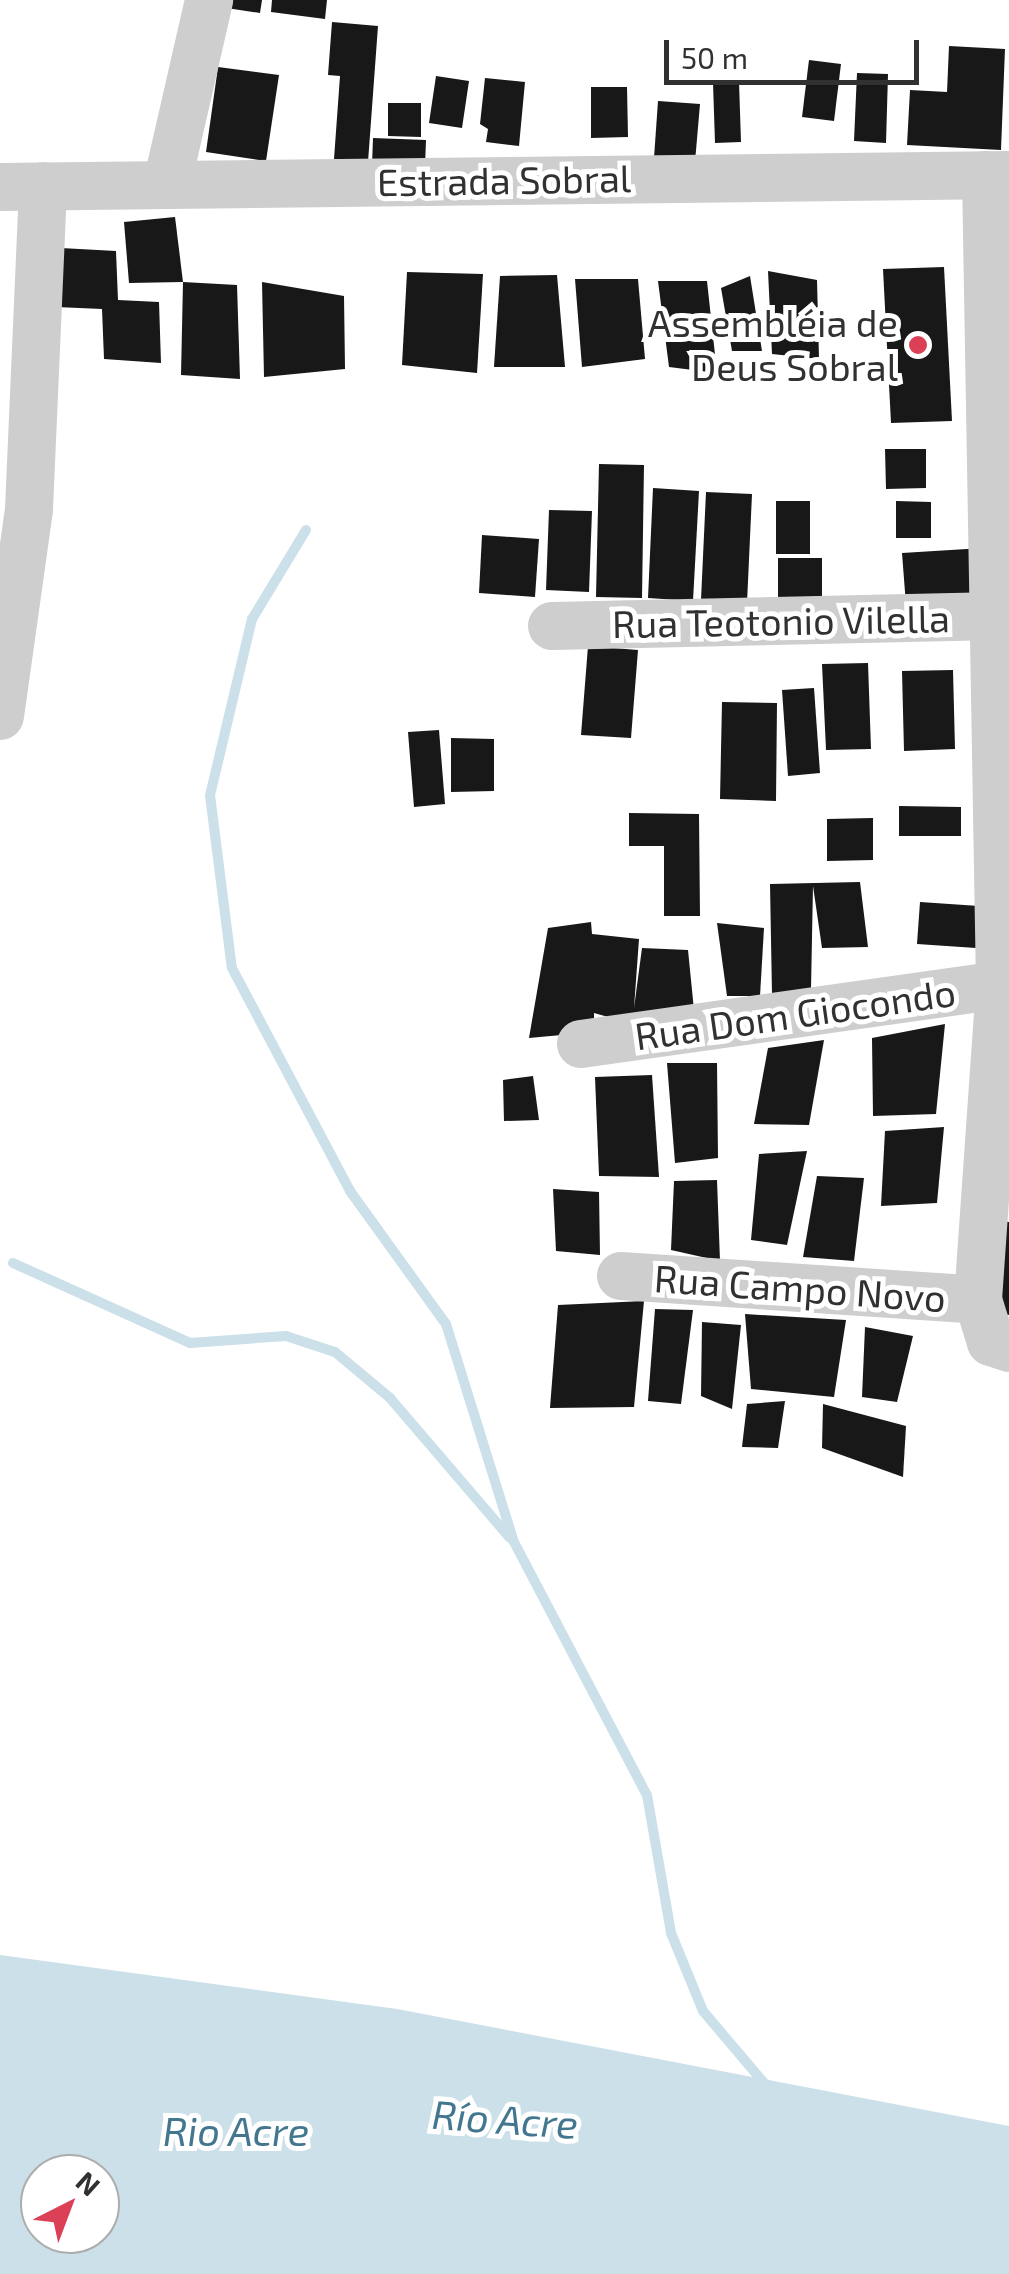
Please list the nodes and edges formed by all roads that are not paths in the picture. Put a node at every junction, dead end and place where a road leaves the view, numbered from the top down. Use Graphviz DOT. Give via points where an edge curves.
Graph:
graph roads {
  1 [pos="209,0"];
  2 [pos="997,175"];
  3 [pos="167,184"];
  4 [pos="22,186"];
  5 [pos="1002,616"];
  6 [pos="552,626"];
  7 [pos="0,716"];
  8 [pos="1004,984"];
  9 [pos="582,1044"];
  10 [pos="620,1276"];
  11 [pos="978,1300"];
  12 [pos="1009,1348"];
  1 -- 3 [label="street"];
  2 -- 3 [label="street, Estrada Sobral"];
  2 -- 5 [label="street"];
  3 -- 4 [label="street, Estrada Sobral"];
  4 -- 7 [label="street" via="29,508"];
  5 -- 6 [label="street, Rua Teotonio Vilella"];
  5 -- 8 [label="street"];
  8 -- 9 [label="street, Rua Dom Giocondo"];
  8 -- 11 [label="street"];
  10 -- 11 [label="street, Rua Campo Novo"];
  11 -- 12 [label="street" via="991,1342"];
}
